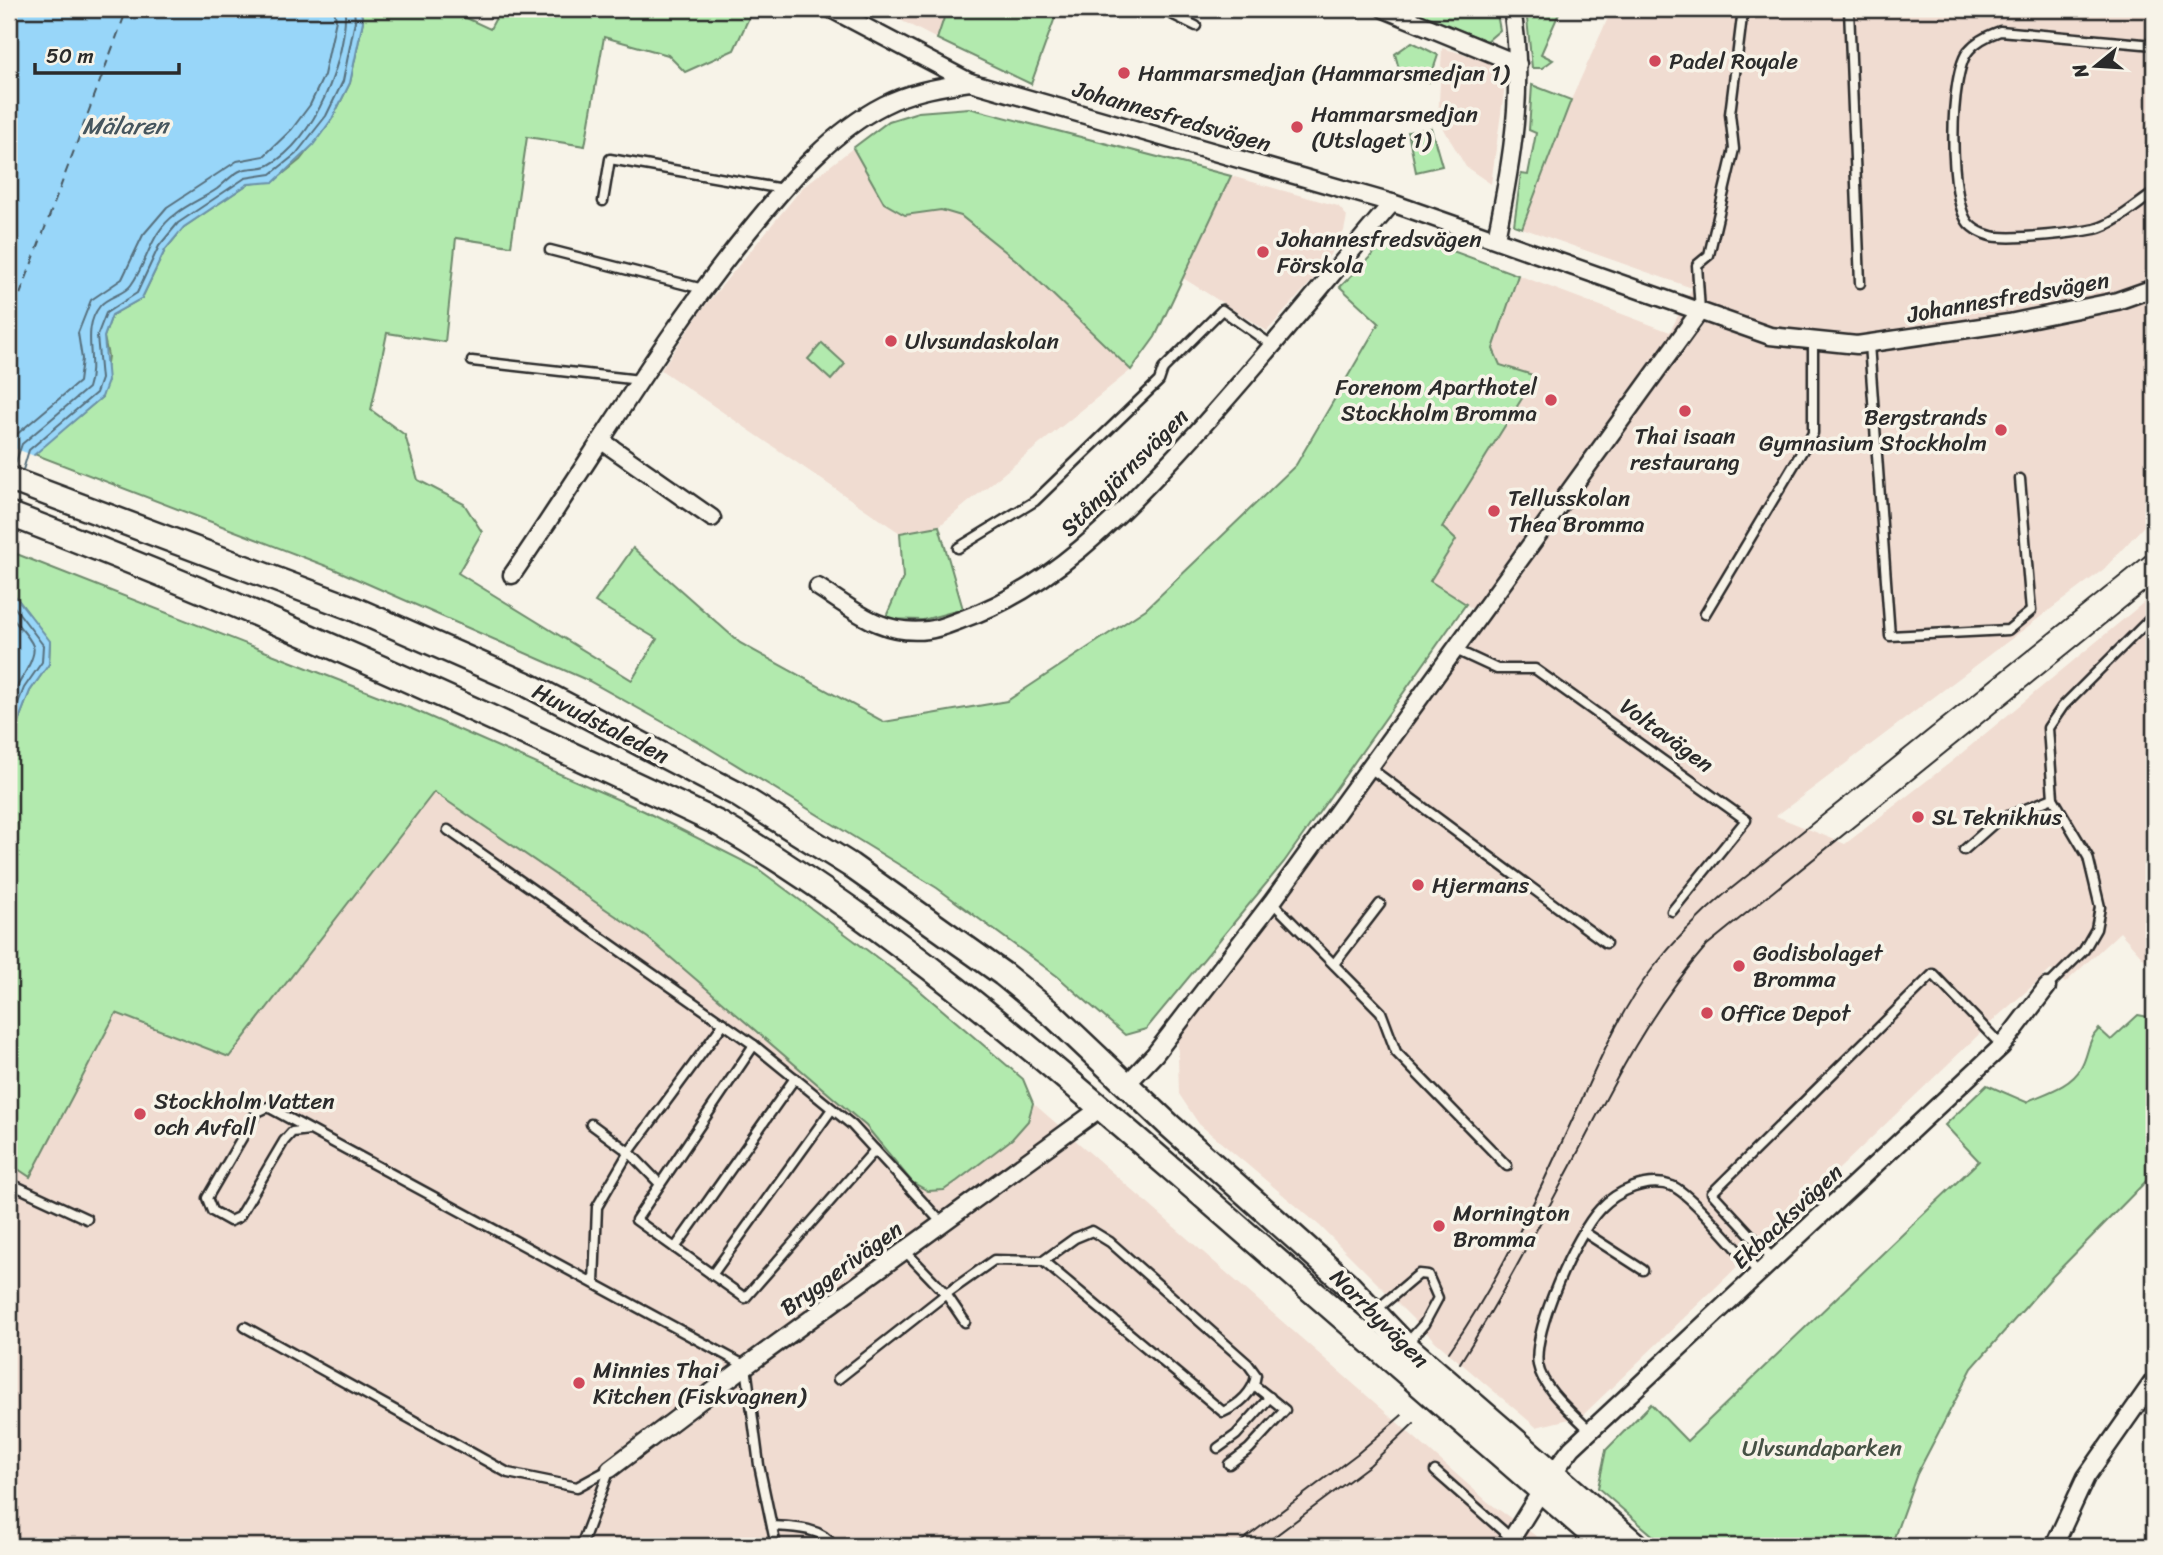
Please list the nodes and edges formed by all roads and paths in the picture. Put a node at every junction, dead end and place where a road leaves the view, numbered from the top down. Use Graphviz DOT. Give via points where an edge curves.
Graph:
graph roads {
  1 [pos="831,9"];
  2 [pos="1161,9"];
  3 [pos="1384,9"];
  4 [pos="1512,9"];
  5 [pos="1743,9"];
  6 [pos="1849,9"];
  7 [pos="1196,26"];
  8 [pos="2154,45"];
  9 [pos="1518,64"];
  10 [pos="970,82"];
  11 [pos="783,189"];
  12 [pos="2154,193"];
  13 [pos="603,201"];
  14 [pos="1392,202"];
  15 [pos="1496,238"];
  16 [pos="550,250"];
  17 [pos="1860,283"];
  18 [pos="703,289"];
  19 [pos="2154,289"];
  20 [pos="1700,311"];
  21 [pos="1813,341"];
  22 [pos="1869,344"];
  23 [pos="1273,346"];
  24 [pos="472,361"];
  25 [pos="640,380"];
  26 [pos="602,441"];
  27 [pos="9,479"];
  28 [pos="2020,479"];
  29 [pos="9,514"];
  30 [pos="712,518"];
  31 [pos="958,548"];
  32 [pos="512,575"];
  33 [pos="818,587"];
  34 [pos="1705,614"];
  35 [pos="2154,615"];
  36 [pos="1455,650"];
  37 [pos="1370,768"];
  38 [pos="2053,798"];
  39 [pos="448,830"];
  40 [pos="1964,850"];
  41 [pos="1272,902"];
  42 [pos="1380,904"];
  43 [pos="1672,911"];
  44 [pos="1606,943"];
  45 [pos="1334,964"];
  46 [pos="2047,988"];
  47 [pos="724,1023"];
  48 [pos="754,1045"];
  49 [pos="2002,1046"];
  50 [pos="795,1079"];
  51 [pos="1126,1085"];
  52 [pos="1102,1107"];
  53 [pos="832,1109"];
  54 [pos="591,1124"];
  55 [pos="310,1130"];
  56 [pos="875,1150"];
  57 [pos="629,1152"];
  58 [pos="1507,1166"];
  59 [pos="9,1183"];
  60 [pos="660,1184"];
  61 [pos="87,1219"];
  62 [pos="942,1223"];
  63 [pos="1584,1233"];
  64 [pos="675,1248"];
  65 [pos="905,1250"];
  66 [pos="1773,1259"];
  67 [pos="1044,1261"];
  68 [pos="1643,1270"];
  69 [pos="1759,1273"];
  70 [pos="712,1275"];
  71 [pos="594,1283"];
  72 [pos="946,1294"];
  73 [pos="1374,1312"];
  74 [pos="965,1322"];
  75 [pos="245,1327"];
  76 [pos="1405,1345"];
  77 [pos="746,1366"];
  78 [pos="838,1379"];
  79 [pos="2154,1380"];
  80 [pos="1254,1385"];
  81 [pos="1270,1396"];
  82 [pos="1590,1431"];
  83 [pos="1218,1448"];
  84 [pos="1229,1464"];
  85 [pos="610,1469"];
  86 [pos="1435,1471"];
  87 [pos="1547,1482"];
  88 [pos="772,1526"];
  89 [pos="1509,1542"];
  90 [pos="581,1546"];
  91 [pos="776,1546"];
  92 [pos="834,1546"];
  93 [pos="1605,1546"];
  94 [pos="1637,1546"];
  95 [pos="2054,1546"];
  1 -- 10 [label="street"];
  2 -- 7 [label="lane"];
  3 -- 9 [label="street"];
  4 -- 9 [label="street"];
  5 -- 20 [label="lane" via="1730,114 1734,149 1709,255 1697,265"];
  6 -- 17 [label="lane"];
  8 -- 12 [label="lane" via="2000,31 1968,50 1959,68 1955,97 1957,195 1970,225 1984,233 2000,237 2097,228"];
  9 -- 15 [label="street" via="1514,146"];
  10 -- 11 [label="street, Johannesfredsvägen" via="926,89 883,105 821,151"];
  10 -- 14 [label="street, Johannesfredsvägen"];
  11 -- 13 [label="lane" via="610,159"];
  11 -- 18 [label="street, Johannesfredsvägen"];
  14 -- 15 [label="street, Johannesfredsvägen"];
  14 -- 23 [label="street, Stångjärnsvägen"];
  15 -- 20 [label="street, Johannesfredsvägen"];
  16 -- 18 [label="lane"];
  18 -- 25 [label="street, Johannesfredsvägen"];
  19 -- 22 [label="street, Johannesfredsvägen" via="2009,323"];
  20 -- 21 [label="street, Johannesfredsvägen" via="1770,336"];
  20 -- 36 [label="street"];
  21 -- 22 [label="street, Johannesfredsvägen"];
  21 -- 34 [label="lane" via="1813,433"];
  22 -- 28 [label="lane" via="1890,636 2008,630 2031,611"];
  23 -- 31 [label="lane" via="1222,310 1163,369 1159,381 1035,501"];
  23 -- 33 [label="street, Stångjärnsvägen" via="1130,504 1031,586 978,614 927,630 881,627"];
  24 -- 25 [label="lane"];
  25 -- 26 [label="street, Johannesfredsvägen"];
  26 -- 30 [label="street"];
  26 -- 32 [label="street, Johannesfredsvägen"];
  27 -- 51 [label="main road, Huvudstaleden" via="352,608 528,685 735,793 850,865 1003,974"];
  29 -- 52 [label="main road, Huvudstaleden" via="333,645 720,824 831,893"];
  35 -- 38 [label="lane" via="2063,706 2048,728"];
  36 -- 37 [label="street"];
  36 -- 43 [label="lane, Voltavägen" via="1497,669 1535,669 1746,820"];
  37 -- 41 [label="street"];
  37 -- 44 [label="lane"];
  38 -- 40 [label="lane" via="1998,820"];
  38 -- 46 [label="lane" via="2088,857 2100,907 2096,929 2084,950"];
  39 -- 47 [label="lane"];
  41 -- 45 [label="lane"];
  41 -- 51 [label="street"];
  42 -- 45 [label="lane"];
  45 -- 58 [label="lane" via="1381,1012 1396,1052"];
  46 -- 49 [label="street, Ekbacksvägen"];
  47 -- 48 [label="lane"];
  47 -- 57 [label="lane"];
  48 -- 50 [label="lane"];
  48 -- 60 [label="lane"];
  49 -- 66 [label="street, Ekbacksvägen"];
  49 -- 66 [label="lane" via="1933,974 1712,1193"];
  50 -- 53 [label="lane"];
  50 -- 64 [label="lane"];
  51 -- 52 [label="main road"];
  51 -- 73 [label="main road, Norrbyvägen"];
  52 -- 62 [label="street, Bryggerivägen"];
  52 -- 87 [label="main road, Norrbyvägen"];
  53 -- 56 [label="lane"];
  53 -- 70 [label="lane"];
  54 -- 57 [label="lane"];
  55 -- 55 [label="lane" via="268,1107 257,1112 207,1198 212,1211 230,1222 239,1217 284,1141 292,1132"];
  55 -- 71 [label="lane"];
  56 -- 62 [label="lane"];
  56 -- 70 [label="lane" via="745,1298"];
  57 -- 60 [label="lane"];
  57 -- 71 [label="lane" via="597,1207"];
  59 -- 61 [label="lane"];
  60 -- 64 [label="lane" via="636,1220"];
  62 -- 65 [label="street, Bryggerivägen"];
  63 -- 68 [label="lane"];
  63 -- 69 [label="lane" via="1599,1210 1622,1191 1647,1184 1673,1186 1709,1217"];
  63 -- 82 [label="lane" via="1543,1321 1537,1362 1542,1378"];
  64 -- 70 [label="lane"];
  65 -- 72 [label="lane"];
  65 -- 77 [label="street, Bryggerivägen"];
  66 -- 69 [label="street, Ekbacksvägen"];
  67 -- 72 [label="lane" via="994,1260"];
  67 -- 80 [label="lane" via="1223,1412 1236,1407"];
  67 -- 80 [label="lane" via="1092,1231 1110,1241 1248,1364 1255,1375"];
  69 -- 82 [label="street, Ekbacksvägen"];
  71 -- 77 [label="lane"];
  72 -- 74 [label="lane"];
  72 -- 78 [label="lane"];
  73 -- 76 [label="main road, Norrbyvägen"];
  73 -- 76 [label="lane" via="1419,1274 1428,1275 1438,1298"];
  75 -- 85 [label="lane" via="508,1473 577,1487"];
  76 -- 87 [label="main road, Norrbyvägen"];
  77 -- 85 [label="street, Bryggerivägen"];
  77 -- 88 [label="lane"];
  79 -- 95 [label="street" via="2086,1477"];
  80 -- 81 [label="lane"];
  81 -- 83 [label="lane" via="1236,1435"];
  81 -- 84 [label="lane" via="1285,1410"];
  82 -- 87 [label="street, Ekbacksvägen"];
  85 -- 90 [label="lane"];
  86 -- 89 [label="lane"];
  87 -- 89 [label="street, Ekbacksvägen"];
  87 -- 93 [label="main road, Norrbyvägen"];
  87 -- 94 [label="main road, Norrbyvägen"];
  88 -- 91 [label="lane"];
  88 -- 92 [label="lane" via="801,1528 829,1539"];
}
